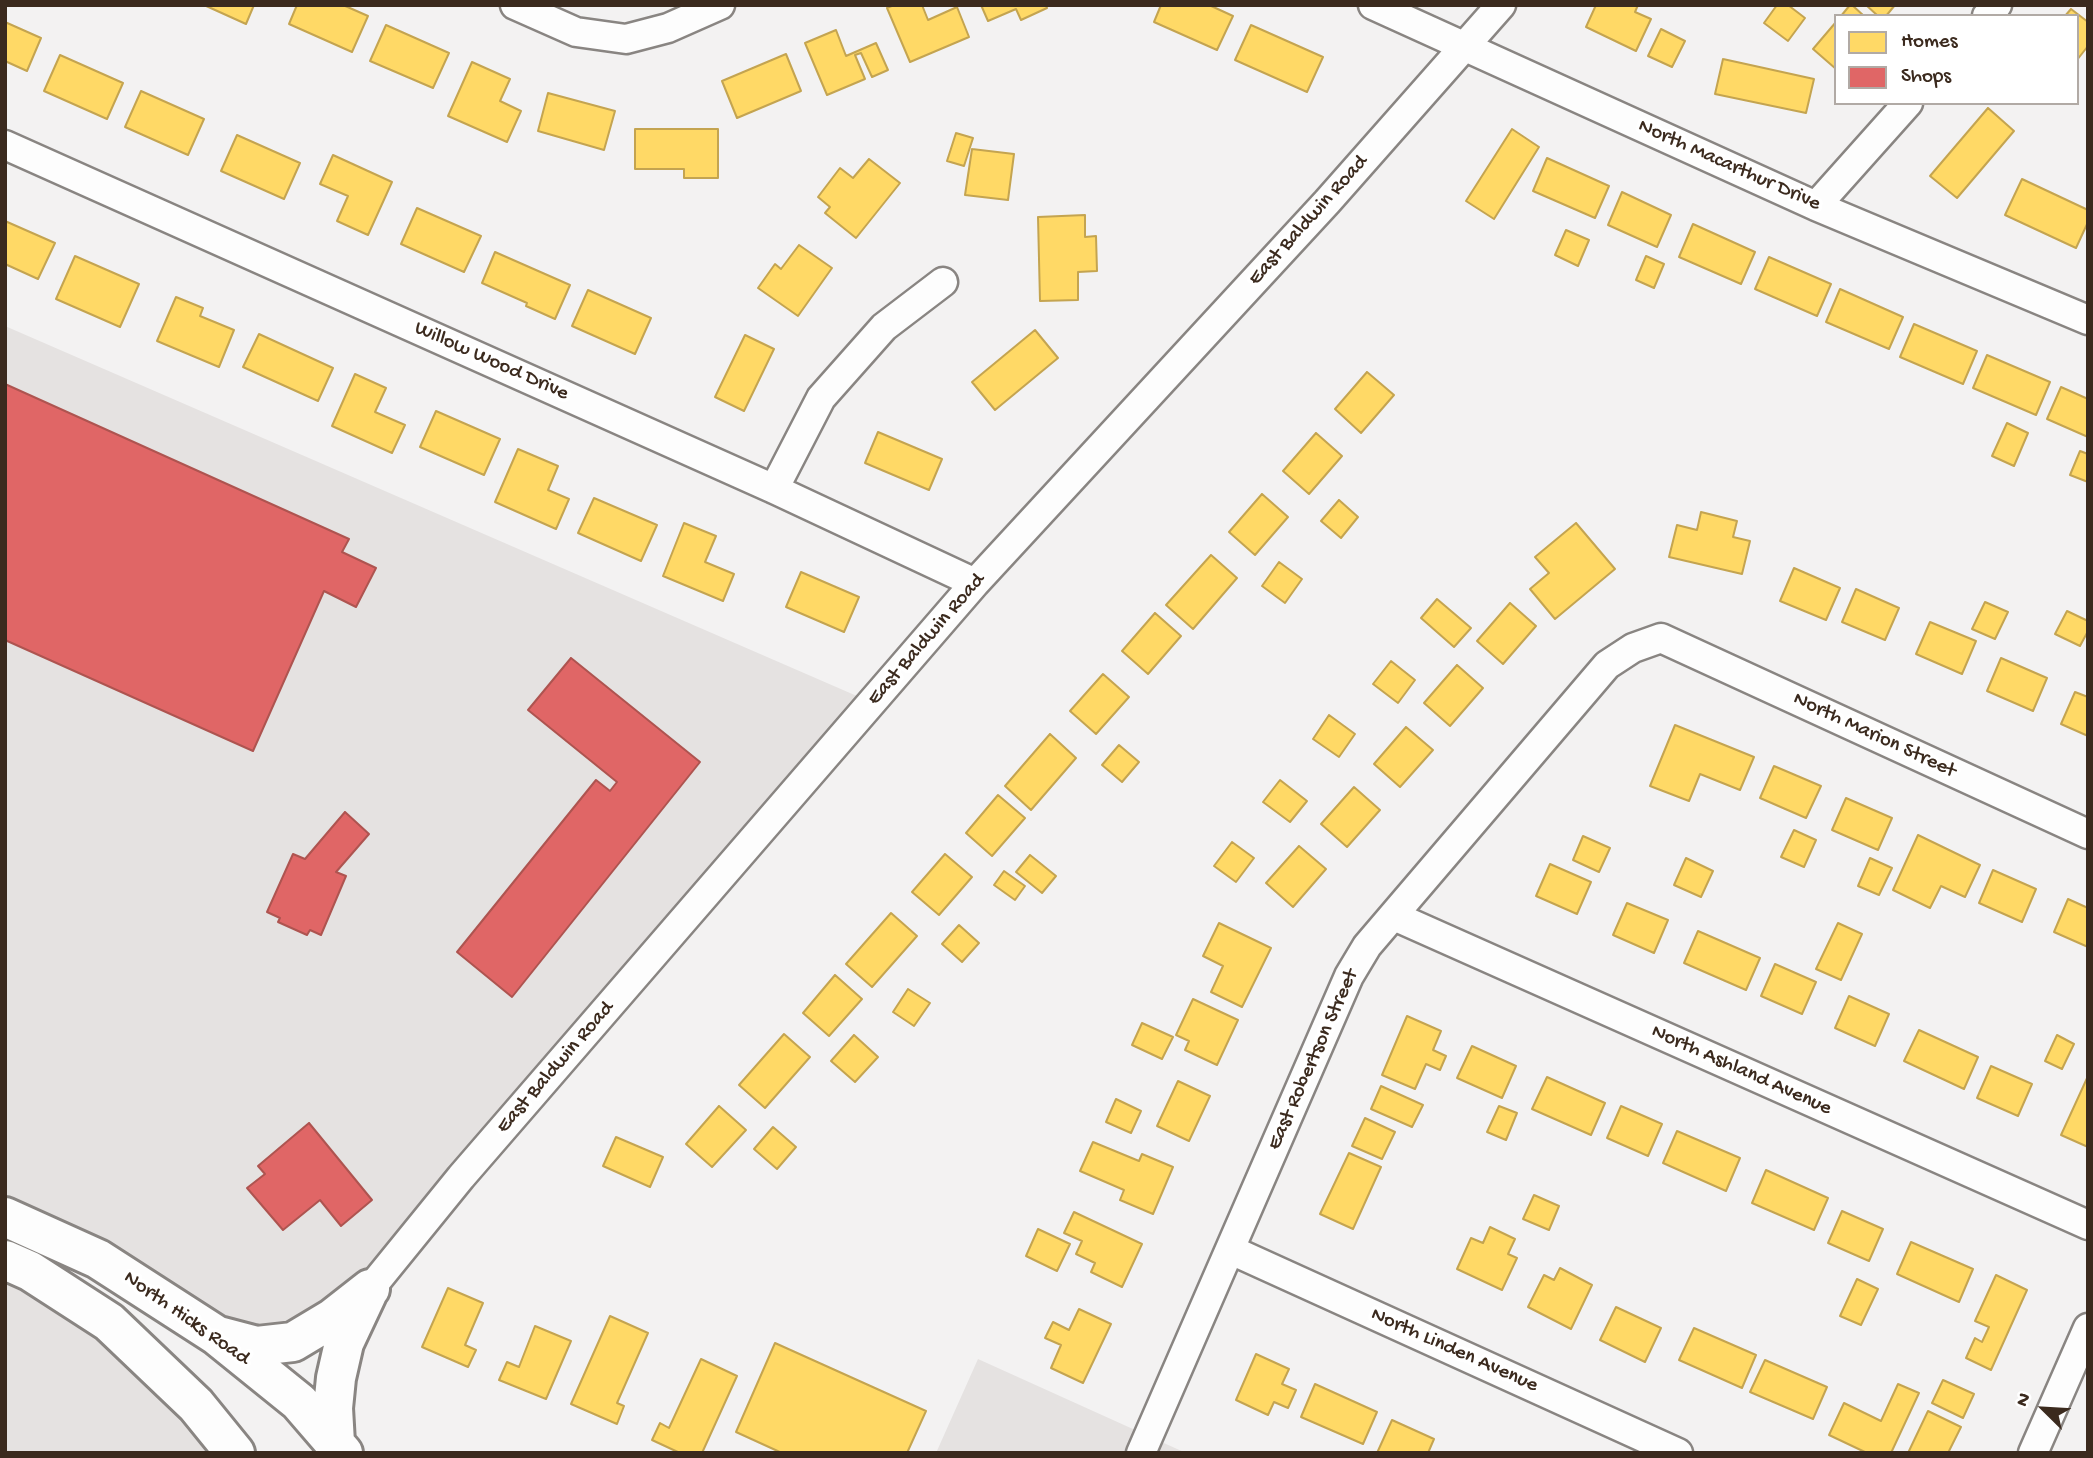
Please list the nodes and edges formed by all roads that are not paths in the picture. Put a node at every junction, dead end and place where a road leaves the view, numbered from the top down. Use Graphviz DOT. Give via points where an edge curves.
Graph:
graph roads {
  1 [pos="516,5"];
  2 [pos="720,5"];
  3 [pos="1373,5"];
  4 [pos="1501,5"];
  5 [pos="1465,46"];
  6 [pos="1906,105"];
  7 [pos="5,145"];
  8 [pos="1816,206"];
  9 [pos="943,282"];
  10 [pos="2088,320"];
  11 [pos="774,489"];
  12 [pos="975,583"];
  13 [pos="1661,638"];
  14 [pos="2088,834"];
  15 [pos="1394,916"];
  16 [pos="5,1217"];
  17 [pos="2088,1225"];
  18 [pos="1231,1250"];
  19 [pos="5,1260"];
  20 [pos="370,1289"];
  21 [pos="2088,1328"];
  22 [pos="216,1335"];
  23 [pos="339,1448"];
  24 [pos="234,1453"];
  25 [pos="1141,1453"];
  26 [pos="1678,1453"];
  27 [pos="2033,1453"];
  1 -- 2 [label="street" via="576,32 626,38 668,28"];
  3 -- 5 [label="street, North Macarthur Drive"];
  4 -- 5 [label="street, East Baldwin Road"];
  5 -- 8 [label="street, North Macarthur Drive"];
  5 -- 12 [label="street, East Baldwin Road"];
  6 -- 8 [label="street"];
  7 -- 11 [label="street, Willow Wood Drive"];
  8 -- 10 [label="street, North Macarthur Drive"];
  9 -- 11 [label="street" via="884,327 821,398"];
  11 -- 12 [label="street, Willow Wood Drive"];
  12 -- 20 [label="street, East Baldwin Road" via="461,1177"];
  13 -- 14 [label="street, North Marion Street"];
  13 -- 15 [label="street, East Robertson Street" via="1633,648 1607,665"];
  15 -- 17 [label="street, North Ashland Avenue"];
  15 -- 18 [label="street, East Robertson Street" via="1367,946 1349,976"];
  16 -- 22 [label="main road, North Hicks Road" via="98,1259"];
  18 -- 25 [label="street, East Robertson Street"];
  18 -- 26 [label="street, North Linden Avenue"];
  19 -- 24 [label="main road" via="109,1322 196,1405"];
  20 -- 22 [label="main road" via="293,1342 257,1346"];
  20 -- 23 [label="main road" via="344,1343 335,1378 333,1408"];
  21 -- 27 [label="street"];
  22 -- 23 [label="main road, North Hicks Road" via="299,1402"];
}
